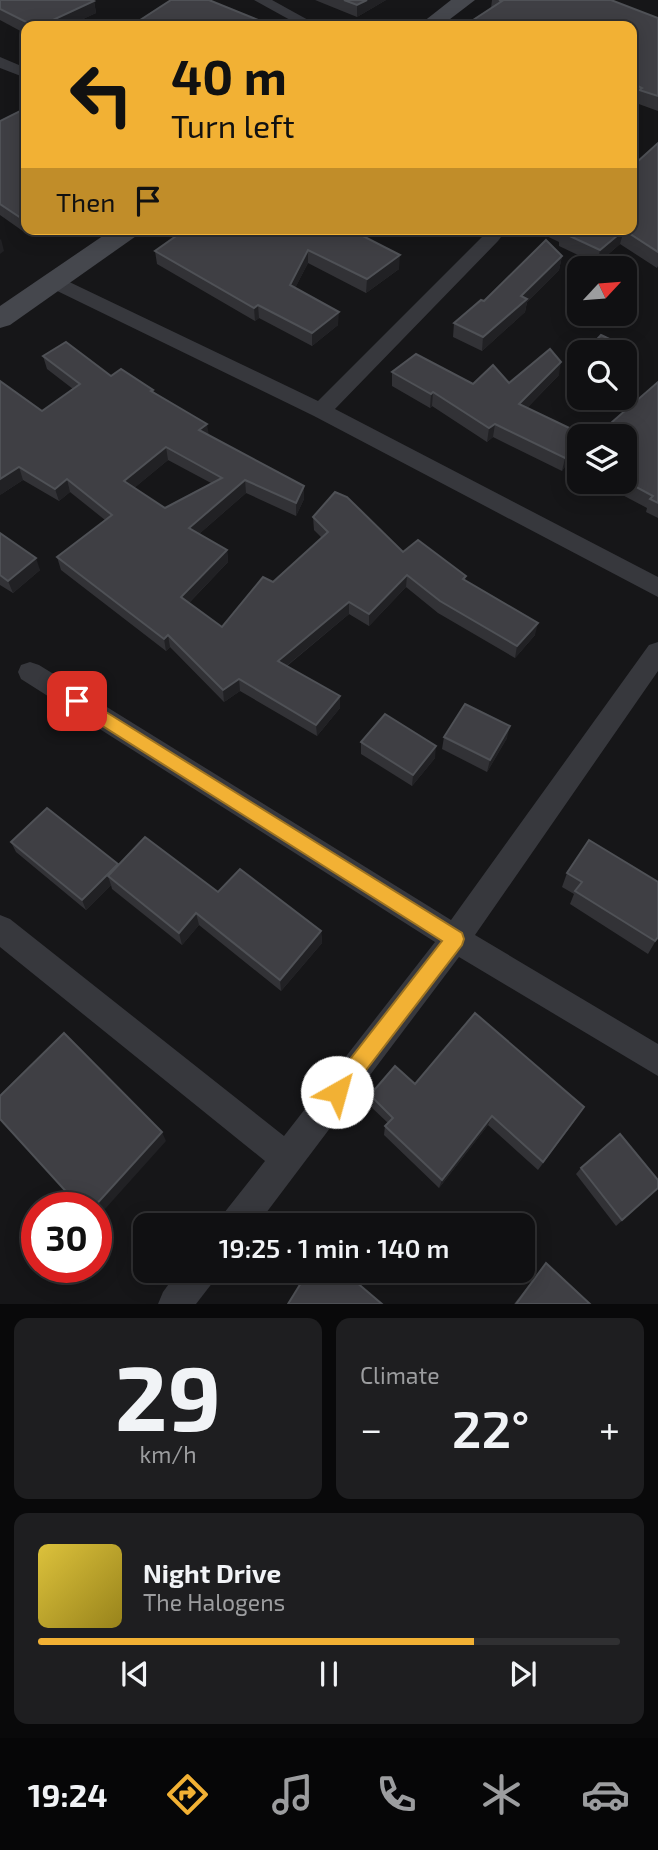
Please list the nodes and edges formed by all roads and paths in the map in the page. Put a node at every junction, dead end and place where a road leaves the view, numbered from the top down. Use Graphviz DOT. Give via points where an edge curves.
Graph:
graph roads {
  1 [pos="261,0"];
  2 [pos="466,0"];
  3 [pos="302,21"];
  4 [pos="435,21"];
  5 [pos="0,62"];
  6 [pos="21,72"];
  7 [pos="121,235"];
  8 [pos="492,237"];
  9 [pos="54,282"];
  10 [pos="0,319"];
  11 [pos="321,411"];
  12 [pos="658,588"];
  13 [pos="658,652"];
  14 [pos="30,672"];
  15 [pos="0,929"];
  16 [pos="455,939"];
  17 [pos="658,1061"];
  18 [pos="287,1158"];
  19 [pos="245,1213"];
  20 [pos="191,1283"];
  21 [pos="175,1304"];
  1 -- 3 [label="street"];
  2 -- 4 [label="street"];
  5 -- 6 [label="street"];
  7 -- 9 [label="street"];
  8 -- 11 [label="street"];
  9 -- 10 [label="street"];
  9 -- 11 [label="street"];
  11 -- 12 [label="street"];
  13 -- 16 [label="street"];
  14 -- 16 [label="street"];
  15 -- 18 [label="street"];
  16 -- 17 [label="street"];
  16 -- 18 [label="street"];
  18 -- 19 [label="street"];
  20 -- 21 [label="street"];
}
